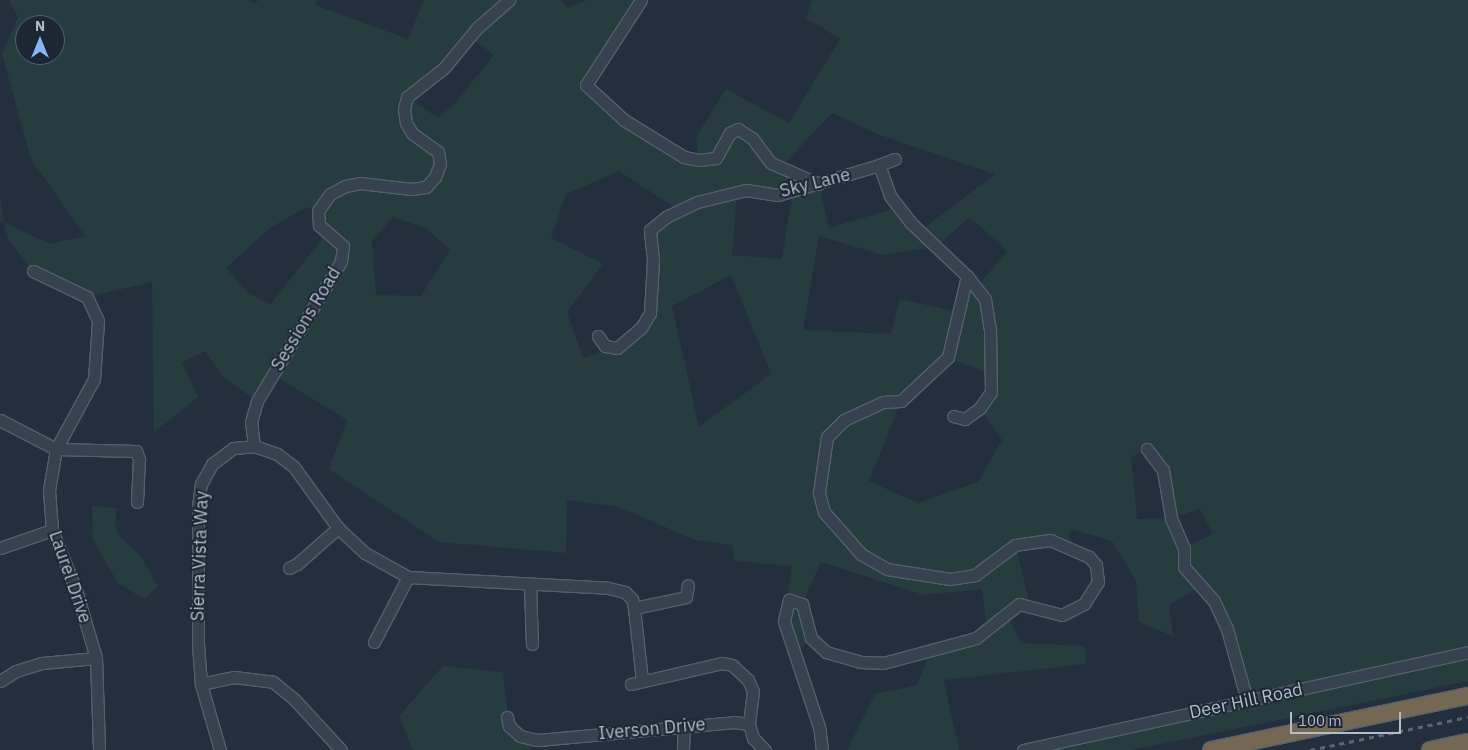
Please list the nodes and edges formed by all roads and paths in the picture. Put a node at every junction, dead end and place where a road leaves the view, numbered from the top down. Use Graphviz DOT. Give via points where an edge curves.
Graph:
graph roads {
  1 [pos="641,0"];
  2 [pos="507,1"];
  3 [pos="895,159"];
  4 [pos="879,165"];
  5 [pos="819,184"];
  6 [pos="33,271"];
  7 [pos="968,276"];
  8 [pos="598,336"];
  9 [pos="953,416"];
  10 [pos="0,420"];
  11 [pos="254,446"];
  12 [pos="1147,448"];
  13 [pos="56,449"];
  14 [pos="137,502"];
  15 [pos="338,528"];
  16 [pos="52,530"];
  17 [pos="0,548"];
  18 [pos="289,568"];
  19 [pos="408,577"];
  20 [pos="530,585"];
  21 [pos="688,585"];
  22 [pos="634,608"];
  23 [pos="374,642"];
  24 [pos="532,644"];
  25 [pos="1468,652"];
  26 [pos="96,658"];
  27 [pos="0,681"];
  28 [pos="201,684"];
  29 [pos="1468,696"];
  30 [pos="1247,700"];
  31 [pos="507,717"];
  32 [pos="749,724"];
  33 [pos="684,726"];
  34 [pos="1468,742"];
  35 [pos="99,750"];
  36 [pos="220,750"];
  37 [pos="341,750"];
  38 [pos="683,750"];
  39 [pos="765,750"];
  40 [pos="822,750"];
  41 [pos="1023,750"];
  42 [pos="1211,750"];
  43 [pos="1430,750"];
  1 -- 5 [label="street" via="586,84 624,120 684,157 699,160 716,158 730,133 738,130 752,138 771,163"];
  2 -- 11 [label="street, Sessions Road" via="476,28 444,68 407,97 404,109 406,123 412,133 438,152 440,164 435,177 426,187 412,189 360,183 345,186 330,194 318,211 319,225 343,246 341,261 257,401 251,422"];
  3 -- 4 [label="street, Sky Lane"];
  4 -- 5 [label="street, Sky Lane"];
  4 -- 7 [label="street" via="890,196 910,222"];
  5 -- 8 [label="street, Sky Lane" via="778,195 746,190 697,202 666,217 650,230 653,260 650,313 641,328 616,348 605,346"];
  6 -- 13 [label="street, Laurel Drive" via="87,297 98,321 94,379"];
  7 -- 9 [label="street" via="985,299 990,329 991,392 980,408 965,419"];
  7 -- 40 [label="street" via="948,357 901,401 883,402 844,420 827,437 819,493 824,512 861,554 887,569 950,579 975,575 1016,545 1050,540 1089,557 1096,565 1098,582 1084,604 1062,615 1019,604 976,638 884,663 860,662 826,652 811,638 802,604 789,600 784,621 819,727"];
  10 -- 13 [label="street"];
  11 -- 15 [label="street, Sierra Vista Way" via="277,454 294,466"];
  11 -- 28 [label="street, Sierra Vista Way" via="233,448 212,464 201,484 198,644"];
  12 -- 30 [label="street" via="1163,470 1171,518 1184,548 1184,567 1214,601 1228,628"];
  13 -- 14 [label="street" via="136,452 139,459"];
  13 -- 16 [label="street, Laurel Drive" via="49,490"];
  15 -- 18 [label="street"];
  15 -- 19 [label="street, Sierra Vista Way" via="366,553"];
  16 -- 17 [label="street"];
  16 -- 26 [label="street, Laurel Drive" via="76,590"];
  19 -- 20 [label="street, Sierra Vista Way"];
  19 -- 23 [label="street"];
  20 -- 22 [label="street, Sierra Vista Way" via="608,588 625,592 632,599"];
  20 -- 24 [label="street"];
  21 -- 22 [label="street" via="686,597"];
  22 -- 32 [label="street" via="636,682 722,663 732,665 748,680 753,691"];
  25 -- 30 [label="street, Deer Hill Road"];
  26 -- 27 [label="street" via="42,663 16,671"];
  26 -- 35 [label="street, Laurel Drive"];
  28 -- 36 [label="street, Sierra Vista Way"];
  28 -- 37 [label="street" via="234,677 273,682 294,699"];
  29 -- 42 [label="highway"];
  30 -- 41 [label="street, Deer Hill Road"];
  31 -- 33 [label="street, Iverson Drive" via="509,726 520,736 538,740"];
  32 -- 33 [label="street, Iverson Drive"];
  32 -- 39 [label="street" via="752,738"];
  33 -- 38 [label="street"];
  34 -- 43 [label="highway"];
}
